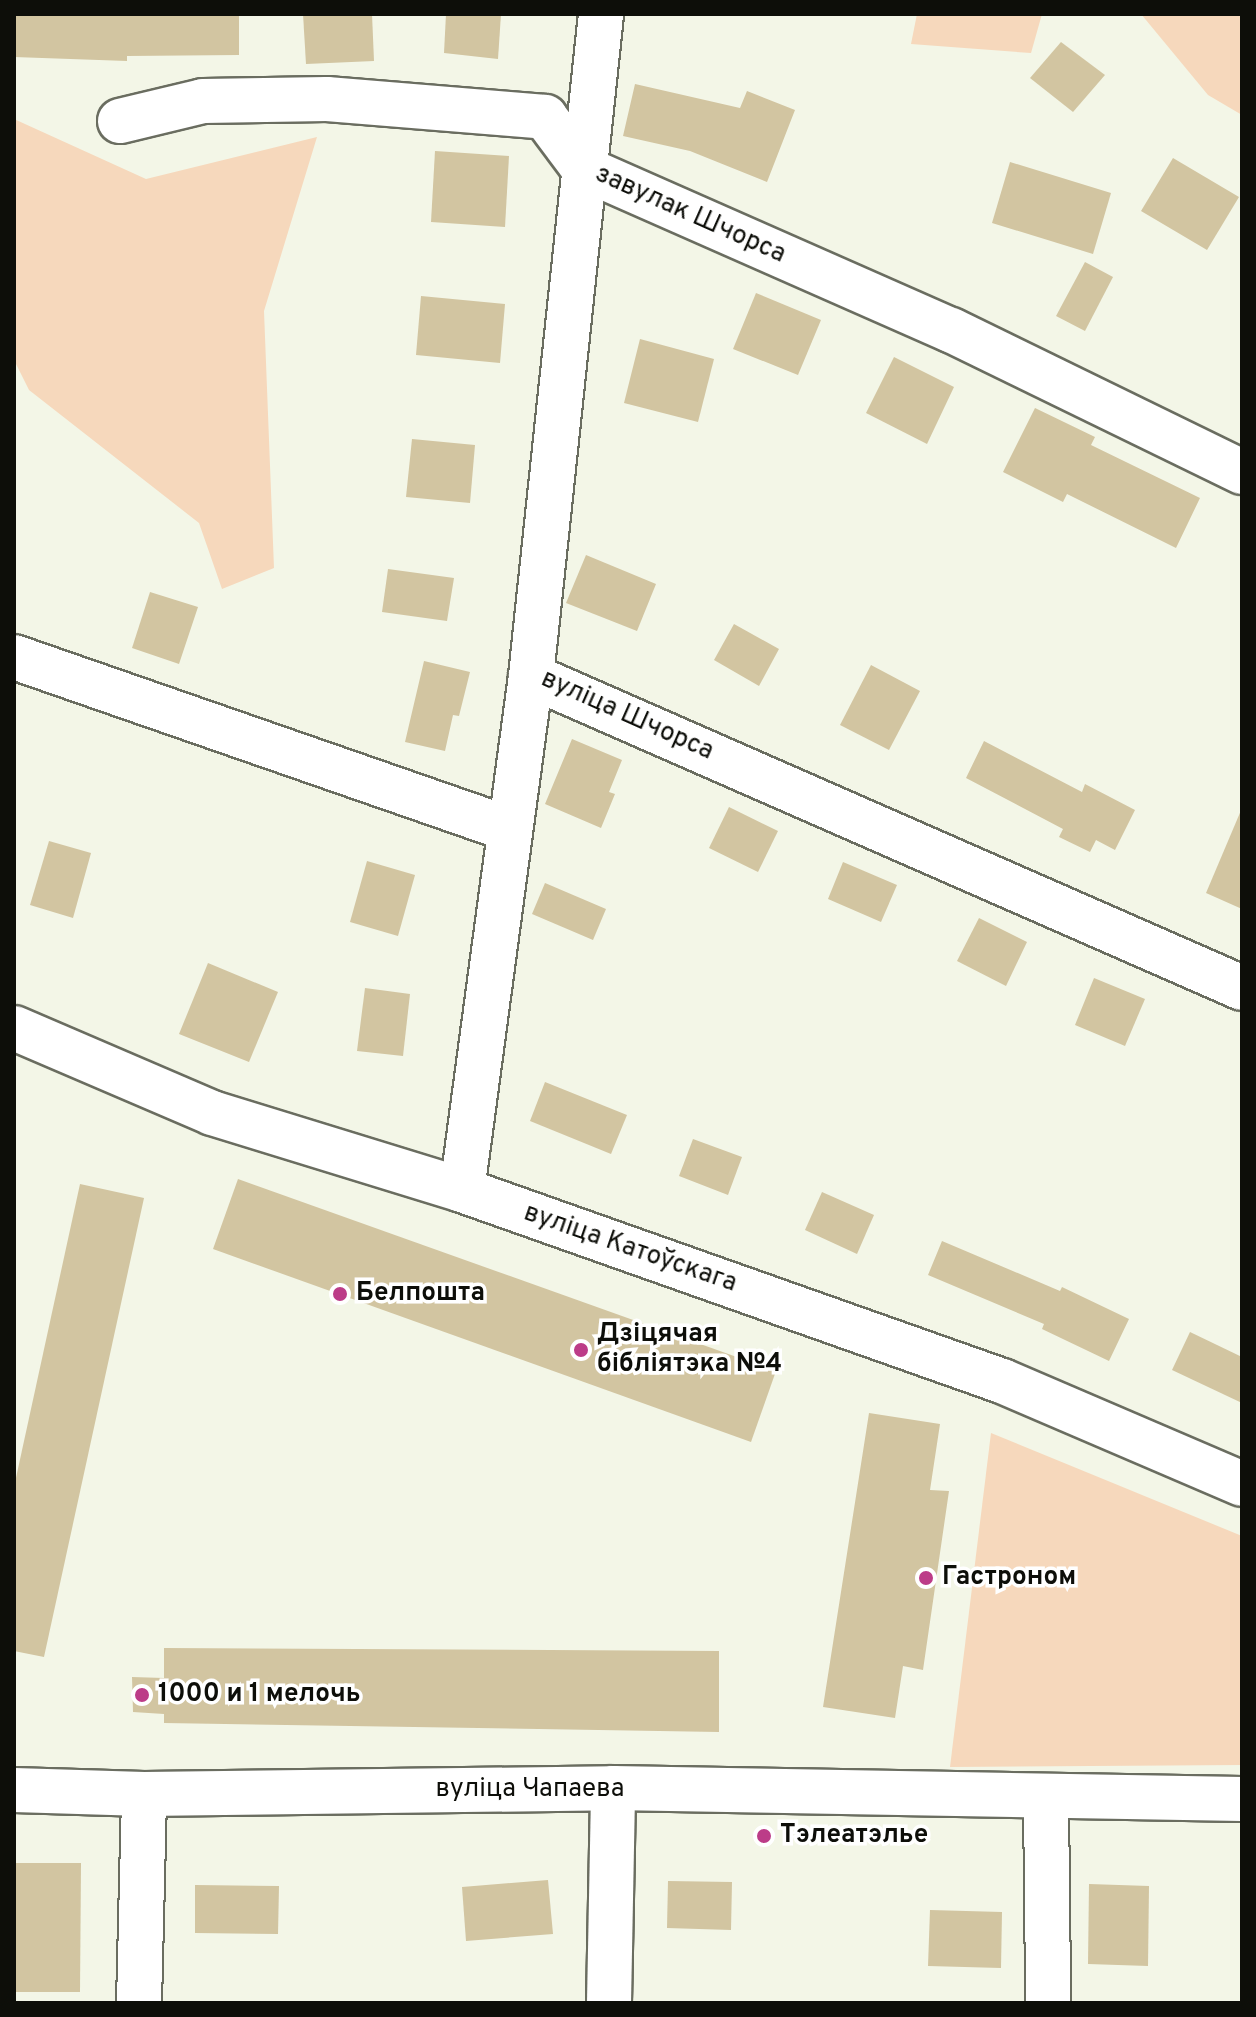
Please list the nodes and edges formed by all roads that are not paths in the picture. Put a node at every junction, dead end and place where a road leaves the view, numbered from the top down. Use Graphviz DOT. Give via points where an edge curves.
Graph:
graph roads {
  1 [pos="601,14"];
  2 [pos="120,121"];
  3 [pos="583,168"];
  4 [pos="1242,472"];
  5 [pos="14,657"];
  6 [pos="531,676"];
  7 [pos="509,829"];
  8 [pos="1242,988"];
  9 [pos="14,1028"];
  10 [pos="462,1190"];
  11 [pos="1242,1484"];
  12 [pos="613,1788"];
  13 [pos="14,1790"];
  14 [pos="144,1794"];
  15 [pos="1046,1798"];
  16 [pos="1242,1799"];
  17 [pos="139,2003"];
  18 [pos="609,2003"];
  19 [pos="1048,2003"];
  1 -- 3 [label="street, вуліца Шчорса"];
  2 -- 3 [label="street, завулак Шчорса" via="203,101 327,99 545,117"];
  3 -- 4 [label="street, завулак Шчорса" via="951,330"];
  3 -- 6 [label="street, вуліца Шчорса"];
  5 -- 7 [label="street"];
  6 -- 7 [label="street"];
  6 -- 8 [label="street, вуліца Шчорса"];
  7 -- 10 [label="street"];
  9 -- 10 [label="street, вуліца Катоўскага" via="212,1113"];
  10 -- 11 [label="street, вуліца Катоўскага" via="1002,1381"];
  12 -- 14 [label="street, вуліца Чапаева"];
  12 -- 15 [label="street, вуліца Чапаева"];
  12 -- 18 [label="street"];
  13 -- 14 [label="street, вуліца Чапаева"];
  14 -- 17 [label="street"];
  15 -- 16 [label="street, вуліца Чапаева"];
  15 -- 19 [label="street"];
}
